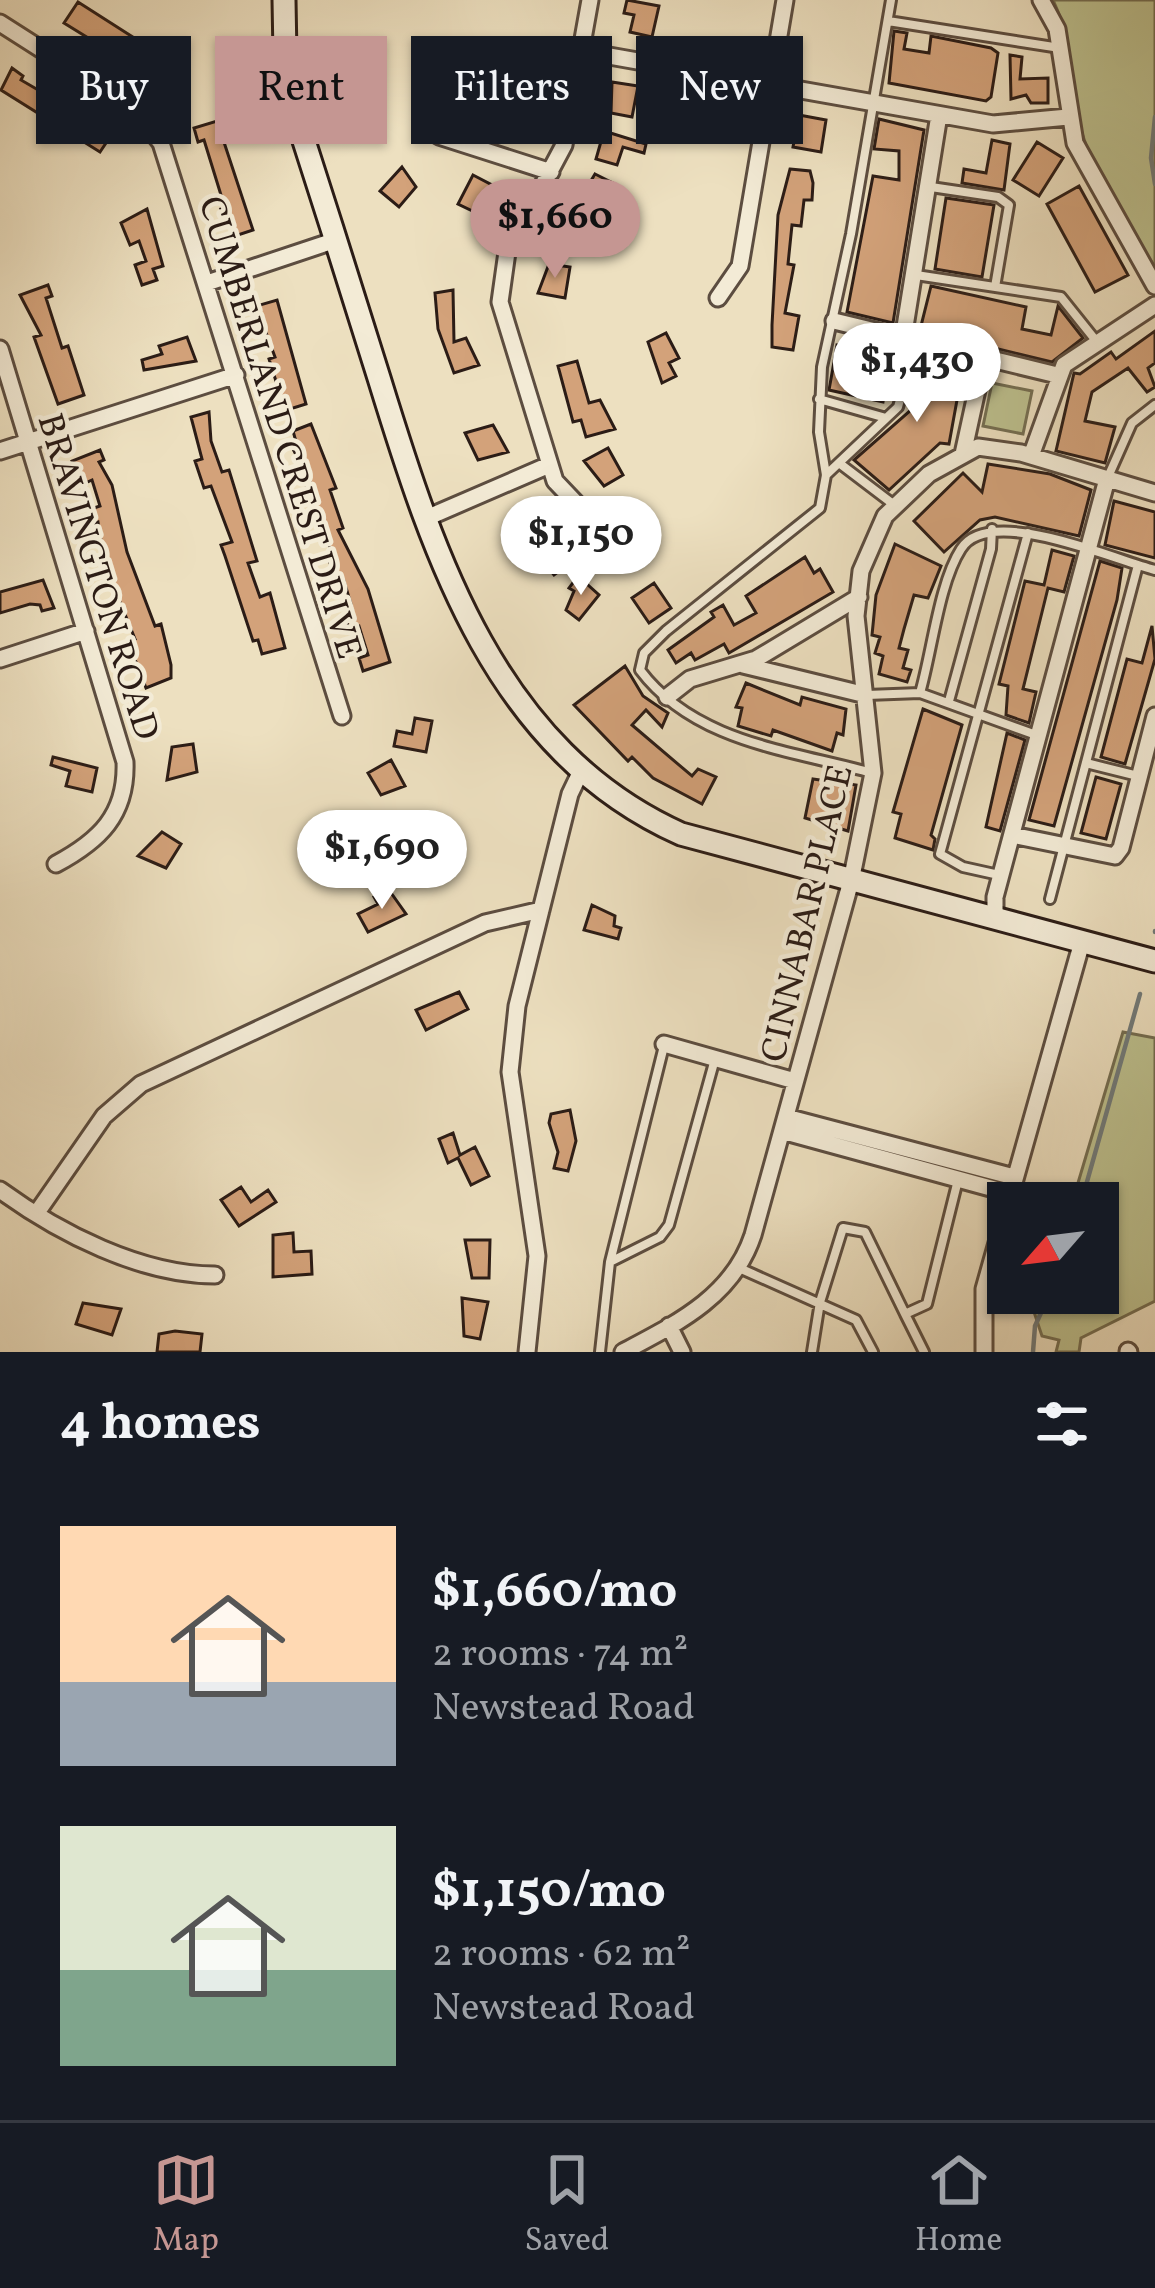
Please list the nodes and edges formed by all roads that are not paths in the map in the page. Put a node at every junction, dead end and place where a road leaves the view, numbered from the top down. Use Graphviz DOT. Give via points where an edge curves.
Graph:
graph roads {
  1 [pos="284,0"];
  2 [pos="590,0"];
  3 [pos="785,0"];
  4 [pos="891,0"];
  5 [pos="1041,0"];
  6 [pos="888,21"];
  7 [pos="0,23"];
  8 [pos="584,36"];
  9 [pos="779,36"];
  10 [pos="1061,48"];
  11 [pos="803,89"];
  12 [pos="870,101"];
  13 [pos="939,115"];
  14 [pos="1067,117"];
  15 [pos="464,144"];
  16 [pos="562,144"];
  17 [pos="761,144"];
  18 [pos="551,172"];
  19 [pos="932,187"];
  20 [pos="336,240"];
  21 [pos="916,275"];
  22 [pos="207,283"];
  23 [pos="1155,286"];
  24 [pos="995,287"];
  25 [pos="718,298"];
  26 [pos="1155,305"];
  27 [pos="834,321"];
  28 [pos="910,340"];
  29 [pos="1098,343"];
  30 [pos="0,350"];
  31 [pos="984,358"];
  32 [pos="236,375"];
  33 [pos="1057,375"];
  34 [pos="819,399"];
  35 [pos="1155,405"];
  36 [pos="886,418"];
  37 [pos="31,442"];
  38 [pos="0,451"];
  39 [pos="963,454"];
  40 [pos="1030,456"];
  41 [pos="839,463"];
  42 [pos="549,465"];
  43 [pos="826,475"];
  44 [pos="1107,478"];
  45 [pos="1155,493"];
  46 [pos="893,504"];
  47 [pos="424,519"];
  48 [pos="992,529"];
  49 [pos="1028,533"];
  50 [pos="613,542"];
  51 [pos="1090,551"];
  52 [pos="1138,566"];
  53 [pos="1155,570"];
  54 [pos="859,597"];
  55 [pos="86,631"];
  56 [pos="0,659"];
  57 [pos="743,665"];
  58 [pos="920,693"];
  59 [pos="866,694"];
  60 [pos="667,697"];
  61 [pos="949,701"];
  62 [pos="974,714"];
  63 [pos="341,716"];
  64 [pos="1155,716"];
  65 [pos="1040,736"];
  66 [pos="1086,763"];
  67 [pos="581,771"];
  68 [pos="873,773"];
  69 [pos="1140,776"];
  70 [pos="1012,835"];
  71 [pos="1064,847"];
  72 [pos="56,863"];
  73 [pos="1001,876"];
  74 [pos="850,881"];
  75 [pos="1049,899"];
  76 [pos="541,910"];
  77 [pos="994,918"];
  78 [pos="1082,942"];
  79 [pos="1155,961"];
  80 [pos="664,1044"];
  81 [pos="715,1058"];
  82 [pos="796,1081"];
  83 [pos="784,1124"];
  84 [pos="958,1179"];
  85 [pos="987,1182"];
  86 [pos="1000,1182"];
  87 [pos="1012,1182"];
  88 [pos="0,1190"];
  89 [pos="36,1214"];
  90 [pos="610,1262"];
  91 [pos="737,1268"];
  92 [pos="215,1275"];
  93 [pos="987,1278"];
  94 [pos="820,1302"];
  95 [pos="905,1314"];
  96 [pos="669,1326"];
  97 [pos="528,1352"];
  98 [pos="600,1352"];
  99 [pos="623,1352"];
  100 [pos="682,1352"];
  101 [pos="812,1352"];
  102 [pos="873,1352"];
  103 [pos="924,1352"];
  104 [pos="984,1352"];
  1 -- 20 [label="main road" via="290,88"];
  2 -- 8 [label="street"];
  3 -- 9 [label="street"];
  4 -- 6 [label="lane"];
  5 -- 10 [label="street"];
  6 -- 10 [label="lane"];
  6 -- 12 [label="lane"];
  7 -- 22 [label="street, CUMBERLAND CREST DRIVE" via="133,108 154,130"];
  10 -- 14 [label="street"];
  11 -- 12 [label="street"];
  12 -- 13 [label="street"];
  12 -- 27 [label="lane"];
  13 -- 14 [label="street" via="993,124"];
  13 -- 19 [label="street"];
  14 -- 23 [label="street" via="1093,182"];
  15 -- 18 [label="street"];
  16 -- 18 [label="street"];
  17 -- 25 [label="street" via="740,266"];
  18 -- 42 [label="street" via="507,252 500,283 504,324"];
  19 -- 21 [label="street"];
  19 -- 24 [label="lane" via="1010,206"];
  20 -- 22 [label="street"];
  20 -- 47 [label="main road"];
  21 -- 24 [label="lane"];
  21 -- 28 [label="street"];
  22 -- 32 [label="street, CUMBERLAND CREST DRIVE"];
  24 -- 29 [label="lane" via="1068,300"];
  26 -- 29 [label="street"];
  27 -- 28 [label="street"];
  27 -- 34 [label="lane"];
  28 -- 31 [label="street"];
  28 -- 36 [label="lane" via="902,400"];
  29 -- 33 [label="street"];
  30 -- 37 [label="street, BRAVINGTON ROAD"];
  31 -- 33 [label="street"];
  31 -- 39 [label="street"];
  32 -- 37 [label="street"];
  32 -- 63 [label="street, CUMBERLAND CREST DRIVE"];
  33 -- 40 [label="street"];
  34 -- 36 [label="lane"];
  34 -- 43 [label="lane"];
  35 -- 44 [label="lane" via="1132,423"];
  36 -- 41 [label="lane"];
  37 -- 38 [label="street"];
  37 -- 55 [label="street, BRAVINGTON ROAD"];
  39 -- 40 [label="street" via="991,446"];
  39 -- 46 [label="street, CINNABAR PLACE"];
  40 -- 44 [label="street"];
  41 -- 43 [label="lane"];
  41 -- 46 [label="lane"];
  42 -- 47 [label="street"];
  42 -- 50 [label="street" via="560,489"];
  43 -- 60 [label="lane" via="816,513 644,653 640,670"];
  44 -- 45 [label="street"];
  44 -- 51 [label="street"];
  46 -- 54 [label="street, CINNABAR PLACE" via="868,548"];
  47 -- 67 [label="main road" via="486,655"];
  48 -- 49 [label="lane"];
  48 -- 58 [label="lane" via="969,539 957,556"];
  48 -- 61 [label="lane"];
  49 -- 51 [label="lane"];
  49 -- 62 [label="lane"];
  51 -- 52 [label="lane"];
  51 -- 65 [label="street"];
  52 -- 53 [label="lane"];
  52 -- 66 [label="lane"];
  54 -- 57 [label="street"];
  54 -- 59 [label="street, CINNABAR PLACE"];
  55 -- 56 [label="street"];
  55 -- 72 [label="street, BRAVINGTON ROAD" via="125,776 106,830"];
  57 -- 59 [label="street"];
  57 -- 60 [label="street" via="690,679"];
  58 -- 59 [label="lane"];
  58 -- 61 [label="lane"];
  59 -- 68 [label="street, CINNABAR PLACE"];
  60 -- 68 [label="lane" via="731,738"];
  61 -- 62 [label="lane"];
  62 -- 65 [label="lane"];
  62 -- 73 [label="lane" via="940,854"];
  64 -- 69 [label="street"];
  65 -- 70 [label="street"];
  66 -- 69 [label="lane"];
  66 -- 71 [label="lane"];
  67 -- 74 [label="main road" via="681,834"];
  67 -- 76 [label="street"];
  68 -- 74 [label="street, CINNABAR PLACE"];
  69 -- 71 [label="street" via="1114,856"];
  70 -- 71 [label="street"];
  70 -- 73 [label="street"];
  71 -- 75 [label="lane"];
  73 -- 77 [label="street"];
  74 -- 77 [label="main road"];
  74 -- 82 [label="street, CINNABAR PLACE"];
  76 -- 89 [label="street" via="485,922 141,1084 104,1116"];
  76 -- 97 [label="street" via="510,1072 537,1256"];
  77 -- 78 [label="main road"];
  78 -- 79 [label="main road"];
  78 -- 87 [label="street"];
  80 -- 81 [label="street"];
  80 -- 90 [label="lane"];
  81 -- 82 [label="street"];
  81 -- 90 [label="lane" via="669,1225"];
  82 -- 83 [label="street, CINNABAR PLACE"];
  83 -- 84 [label="street"];
  83 -- 86 [label="street"];
  83 -- 91 [label="street, CINNABAR PLACE"];
  84 -- 85 [label="street"];
  84 -- 95 [label="lane" via="927,1304"];
  88 -- 89 [label="street"];
  89 -- 92 [label="street" via="154,1265"];
  90 -- 98 [label="lane"];
  91 -- 94 [label="lane"];
  91 -- 96 [label="street, CINNABAR PLACE" via="709,1301"];
  93 -- 104 [label="street"];
  94 -- 95 [label="lane" via="843,1228 865,1232"];
  94 -- 101 [label="lane"];
  94 -- 102 [label="lane" via="856,1320"];
  95 -- 103 [label="lane"];
  96 -- 99 [label="street, CINNABAR PLACE"];
  96 -- 100 [label="street"];
}
